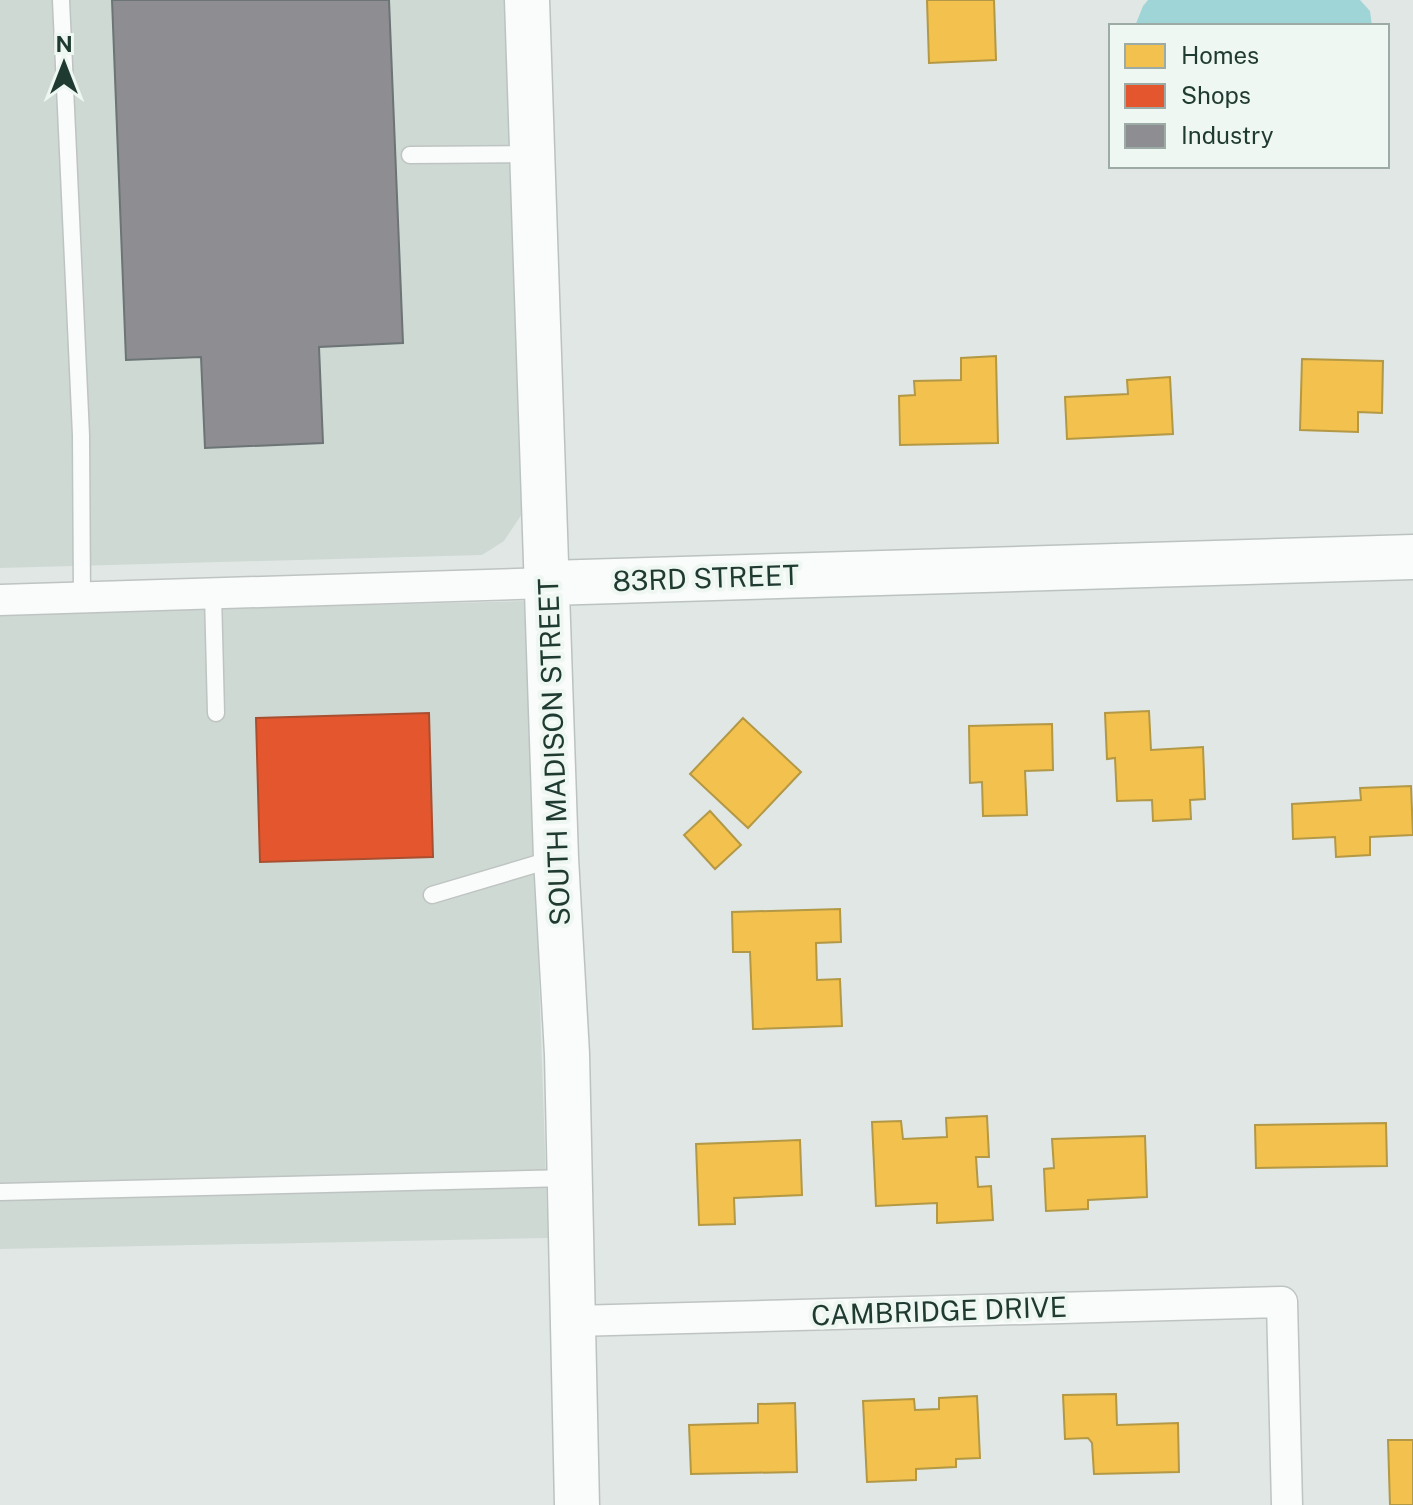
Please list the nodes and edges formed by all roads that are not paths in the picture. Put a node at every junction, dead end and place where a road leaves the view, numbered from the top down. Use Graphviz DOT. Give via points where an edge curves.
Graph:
graph roads {
  1 [pos="61,0"];
  2 [pos="527,0"];
  3 [pos="533,154"];
  4 [pos="410,155"];
  5 [pos="1413,557"];
  6 [pos="549,583"];
  7 [pos="213,594"];
  8 [pos="82,598"];
  9 [pos="0,600"];
  10 [pos="216,713"];
  11 [pos="556,858"];
  12 [pos="432,895"];
  13 [pos="570,1178"];
  14 [pos="0,1192"];
  15 [pos="573,1321"];
  16 [pos="577,1505"];
  17 [pos="1287,1505"];
  1 -- 8 [label="lane" via="81,435"];
  2 -- 3 [label="street, SOUTH MADISON STREET"];
  3 -- 4 [label="lane"];
  3 -- 6 [label="street, SOUTH MADISON STREET"];
  5 -- 6 [label="street, 83RD STREET"];
  6 -- 7 [label="street, 83RD STREET"];
  6 -- 11 [label="street, SOUTH MADISON STREET"];
  7 -- 8 [label="street, 83RD STREET"];
  7 -- 10 [label="lane"];
  8 -- 9 [label="street, 83RD STREET"];
  11 -- 12 [label="lane"];
  11 -- 13 [label="street, SOUTH MADISON STREET"];
  13 -- 14 [label="lane"];
  13 -- 15 [label="street, SOUTH MADISON STREET"];
  15 -- 16 [label="street, SOUTH MADISON STREET"];
  15 -- 17 [label="street, CAMBRIDGE DRIVE" via="1282,1302"];
}
